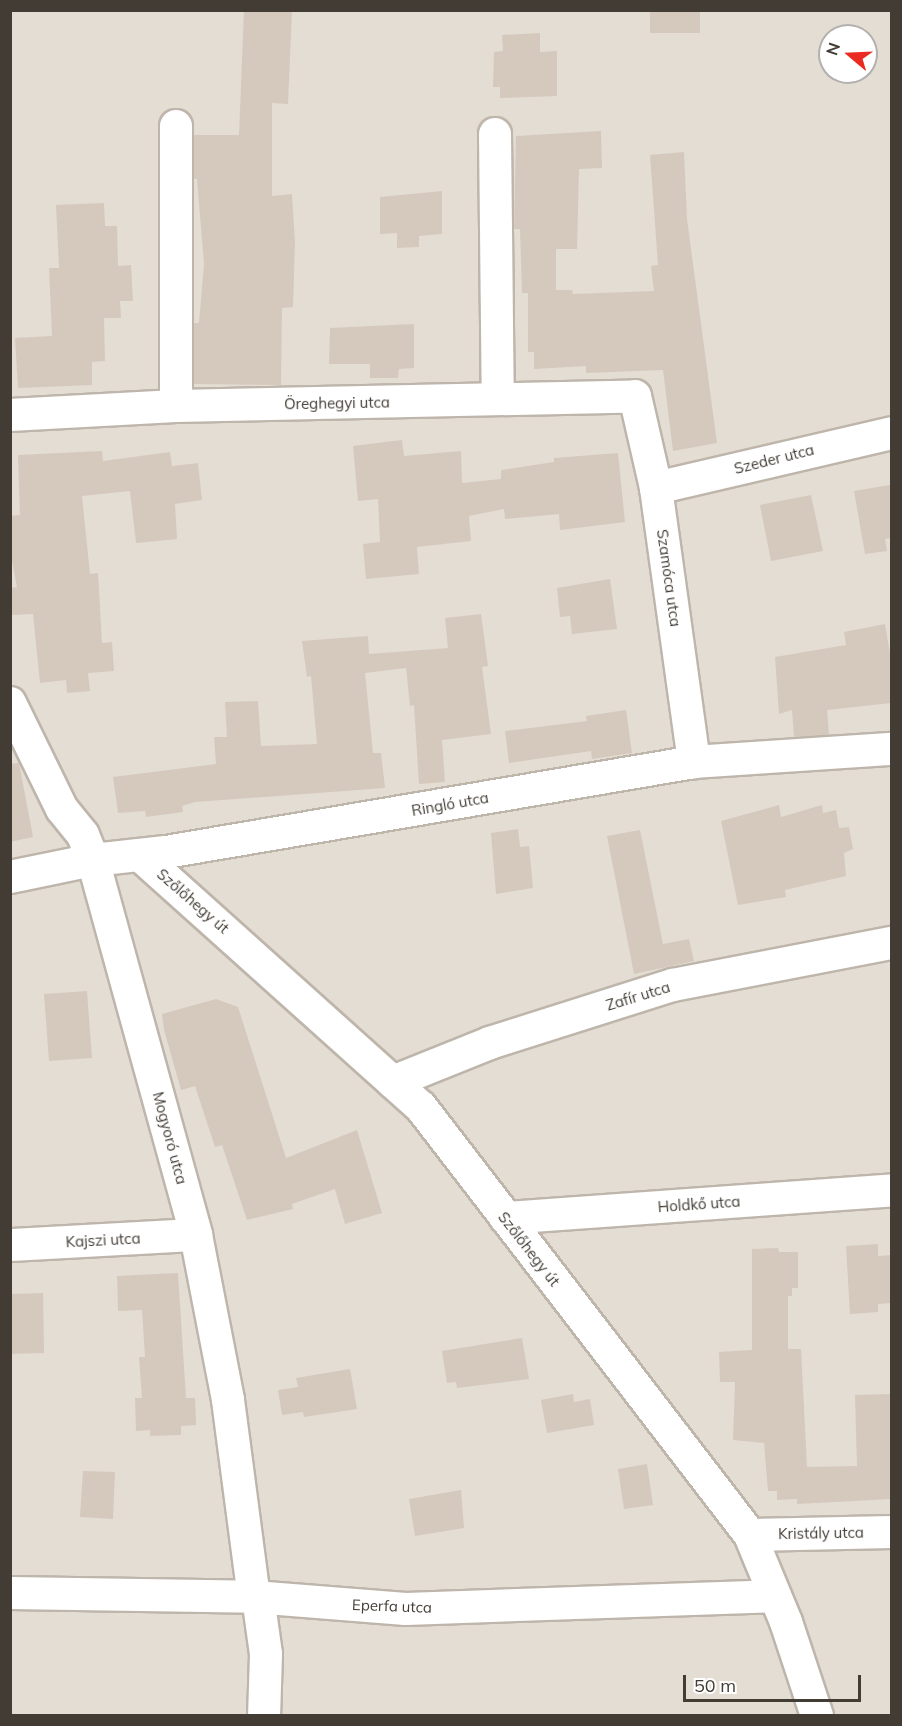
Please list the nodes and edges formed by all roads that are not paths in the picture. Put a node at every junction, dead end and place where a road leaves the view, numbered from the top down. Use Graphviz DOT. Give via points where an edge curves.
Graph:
graph roads {
  1 [pos="176,126"];
  2 [pos="495,134"];
  3 [pos="635,396"];
  4 [pos="498,399"];
  5 [pos="176,406"];
  6 [pos="10,415"];
  7 [pos="891,433"];
  8 [pos="656,488"];
  9 [pos="10,703"];
  10 [pos="891,749"];
  11 [pos="694,762"];
  12 [pos="141,856"];
  13 [pos="93,860"];
  14 [pos="10,877"];
  15 [pos="891,944"];
  16 [pos="393,1082"];
  17 [pos="891,1190"];
  18 [pos="506,1218"];
  19 [pos="196,1235"];
  20 [pos="10,1245"];
  21 [pos="891,1532"];
  22 [pos="750,1535"];
  23 [pos="10,1593"];
  24 [pos="773,1596"];
  25 [pos="256,1597"];
  26 [pos="264,1716"];
  27 [pos="817,1716"];
  1 -- 5 [label="street"];
  2 -- 4 [label="street"];
  3 -- 4 [label="street, Öreghegyi utca"];
  3 -- 8 [label="street, Szamóca utca"];
  4 -- 5 [label="street, Öreghegyi utca"];
  5 -- 6 [label="street, Öreghegyi utca"];
  7 -- 8 [label="street, Szeder utca"];
  8 -- 11 [label="street, Szamóca utca"];
  9 -- 13 [label="street, Mogyoró utca" via="62,809 84,835"];
  10 -- 11 [label="street, Ringló utca"];
  11 -- 12 [label="street, Ringló utca"];
  12 -- 13 [label="street, Ringló utca"];
  12 -- 16 [label="street, Szőlőhegy út"];
  13 -- 14 [label="street, Ringló utca"];
  13 -- 19 [label="street, Mogyoró utca"];
  15 -- 16 [label="street, Zafír utca" via="673,985 490,1043"];
  16 -- 18 [label="street, Szőlőhegy út" via="421,1107"];
  17 -- 18 [label="street, Holdkő utca"];
  18 -- 22 [label="street, Szőlőhegy út"];
  19 -- 20 [label="street, Kajszi utca"];
  19 -- 25 [label="street, Mogyoró utca" via="228,1401"];
  21 -- 22 [label="street, Kristály utca"];
  22 -- 24 [label="street, Szőlőhegy út"];
  23 -- 25 [label="street, Eperfa utca"];
  24 -- 25 [label="street, Eperfa utca" via="406,1609"];
  24 -- 27 [label="street, Szőlőhegy út"];
  25 -- 26 [label="street, Mogyoró utca" via="266,1654"];
}
